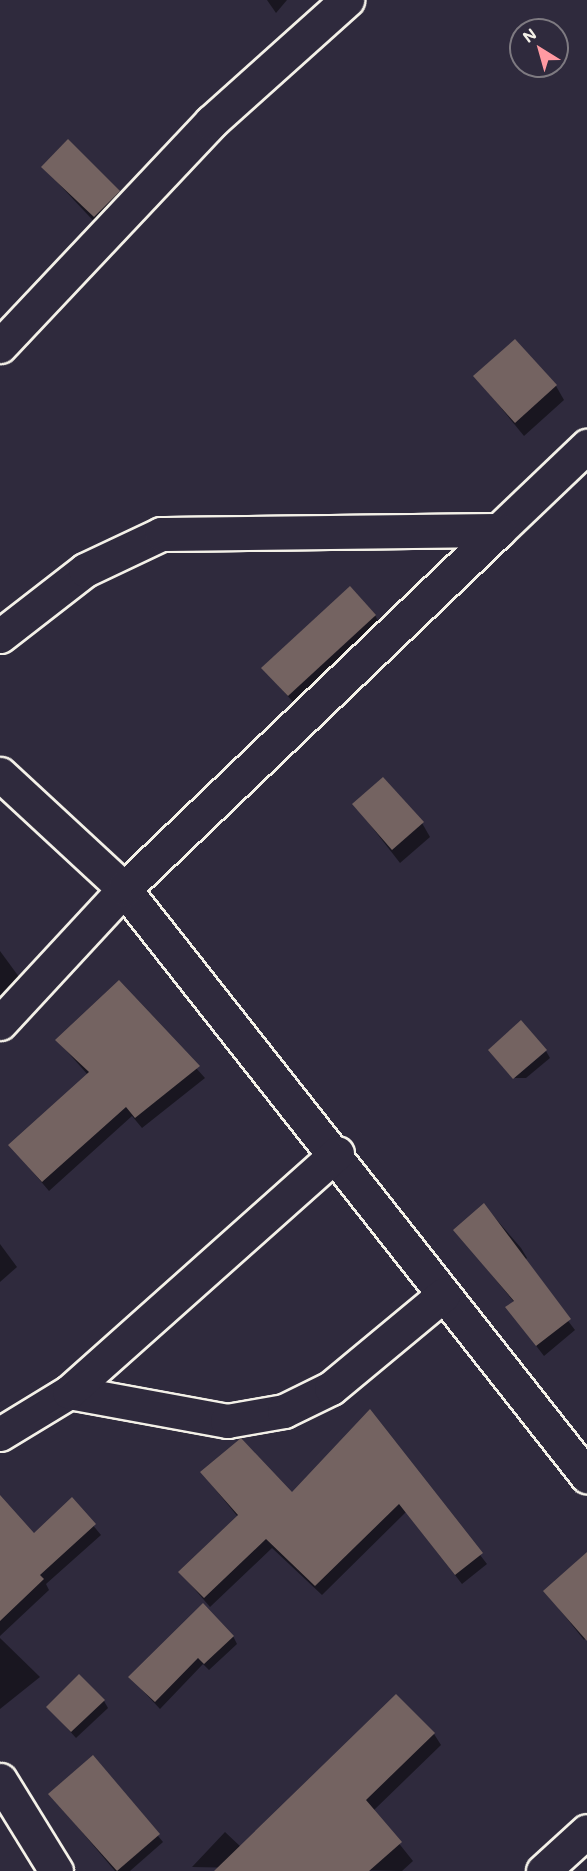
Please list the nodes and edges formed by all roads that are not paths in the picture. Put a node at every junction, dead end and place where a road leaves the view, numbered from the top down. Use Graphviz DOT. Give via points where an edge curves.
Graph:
graph roads {
  1 [pos="347,0"];
  2 [pos="7,329"];
  3 [pos="587,446"];
  4 [pos="499,530"];
  5 [pos="0,636"];
  6 [pos="0,774"];
  7 [pos="124,889"];
  8 [pos="0,1023"];
  9 [pos="337,1153"];
  10 [pos="443,1295"];
  11 [pos="69,1392"];
  12 [pos="0,1434"];
  13 [pos="587,1476"];
  14 [pos="0,1780"];
  15 [pos="587,1831"];
  16 [pos="56,1871"];
  17 [pos="543,1871"];
  1 -- 2 [label="street" via="211,122"];
  3 -- 4 [label="street"];
  4 -- 5 [label="street" via="161,534 85,570"];
  4 -- 7 [label="street"];
  6 -- 7 [label="street"];
  7 -- 8 [label="street"];
  7 -- 9 [label="street"];
  9 -- 10 [label="street"];
  9 -- 11 [label="street"];
  10 -- 11 [label="street" via="330,1388 284,1411 227,1421"];
  10 -- 13 [label="street"];
  11 -- 12 [label="street"];
  14 -- 16 [label="street"];
  15 -- 17 [label="street"];
}
